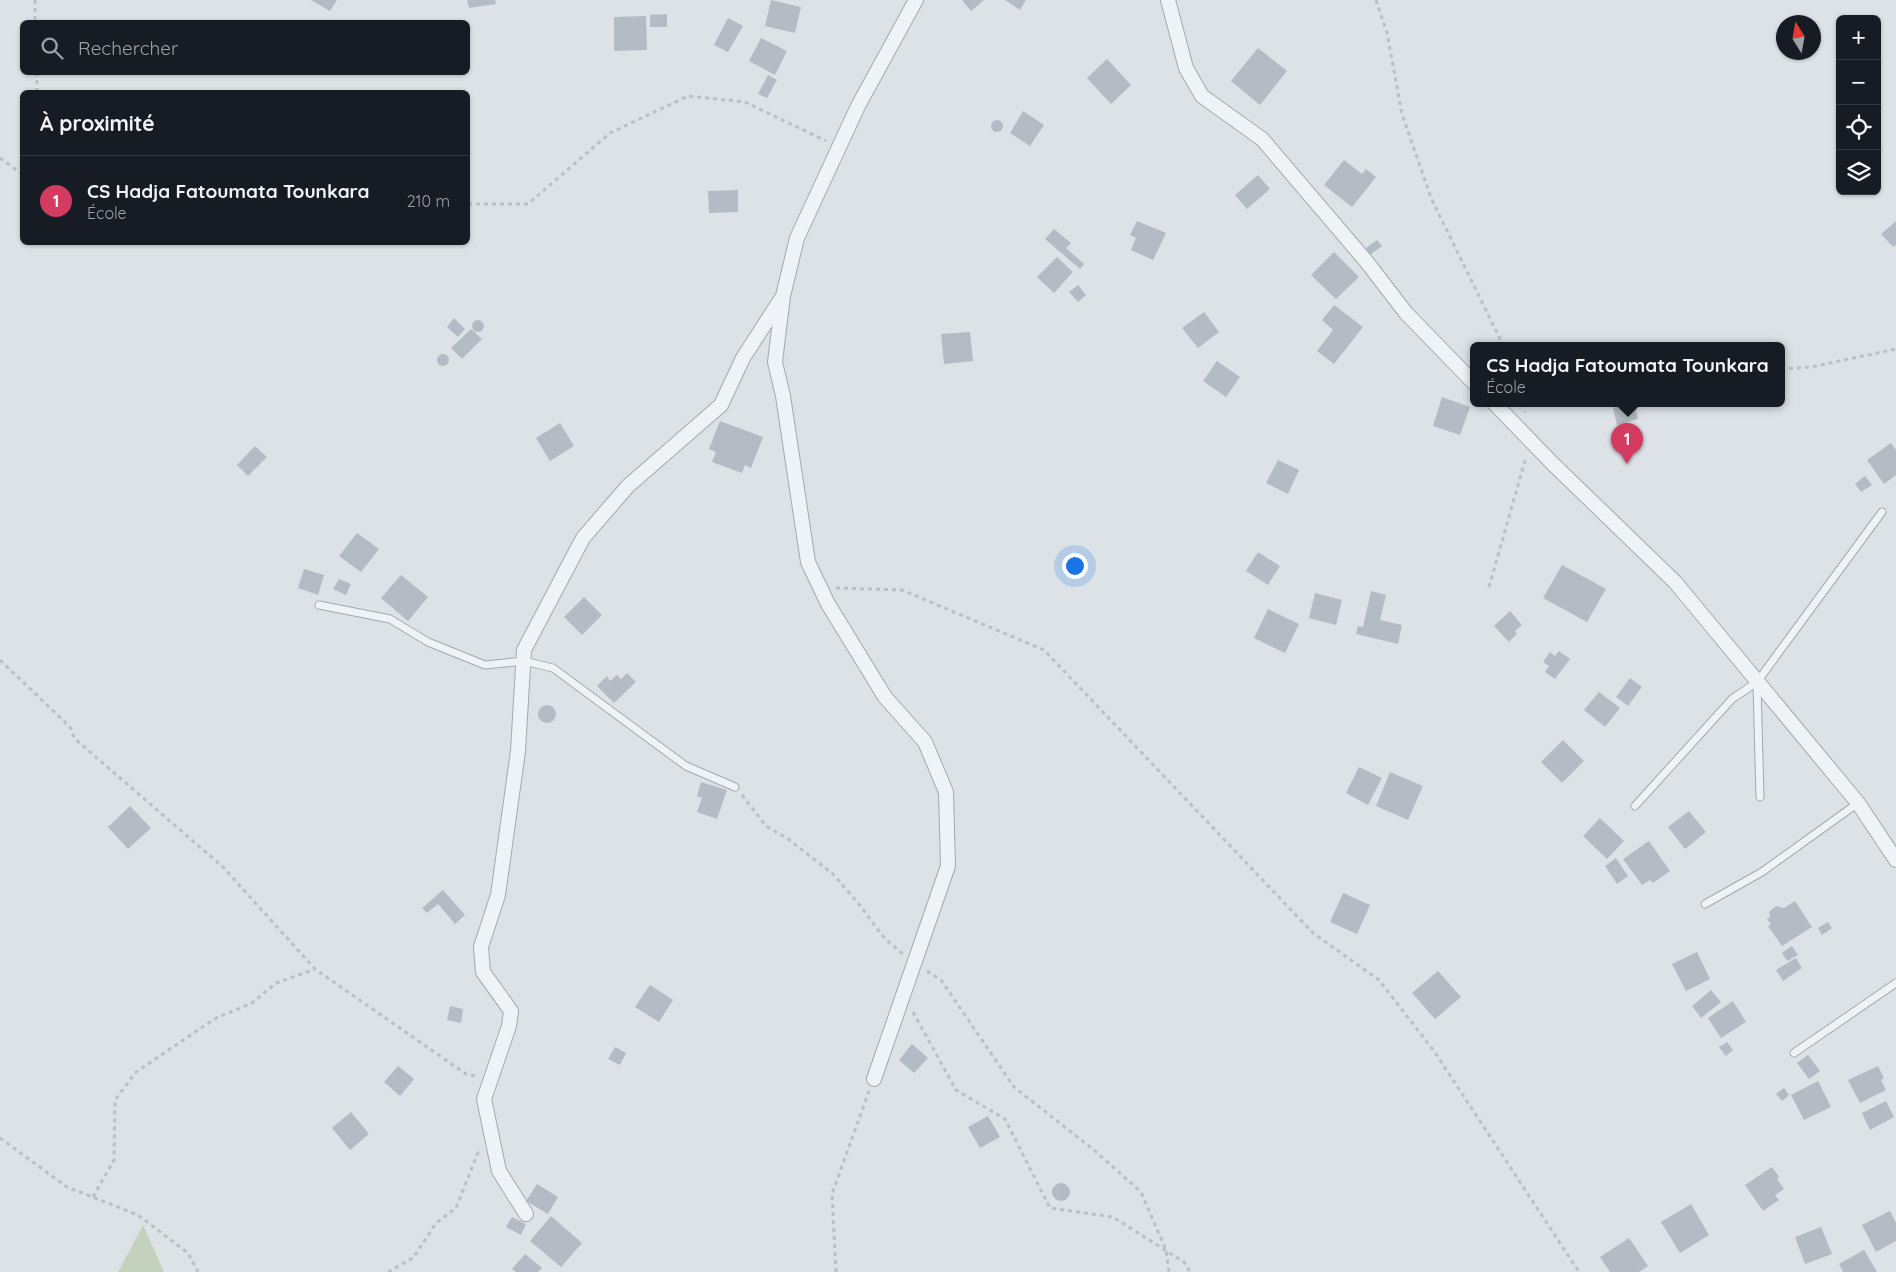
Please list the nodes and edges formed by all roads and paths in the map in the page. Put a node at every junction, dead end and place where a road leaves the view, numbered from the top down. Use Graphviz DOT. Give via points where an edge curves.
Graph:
graph roads {
  1 [pos="35,0"];
  2 [pos="916,0"];
  3 [pos="1168,0"];
  4 [pos="1376,0"];
  5 [pos="35,20"];
  6 [pos="37,75"];
  7 [pos="37,90"];
  8 [pos="840,148"];
  9 [pos="0,158"];
  10 [pos="20,173"];
  11 [pos="470,204"];
  12 [pos="783,296"];
  13 [pos="1502,342"];
  14 [pos="1896,349"];
  15 [pos="1785,370"];
  16 [pos="1470,379"];
  17 [pos="1498,407"];
  18 [pos="1524,407"];
  19 [pos="1530,441"];
  20 [pos="1882,512"];
  21 [pos="1489,587"];
  22 [pos="820,588"];
  23 [pos="319,605"];
  24 [pos="0,660"];
  25 [pos="524,661"];
  26 [pos="1757,682"];
  27 [pos="735,787"];
  28 [pos="1760,797"];
  29 [pos="1858,803"];
  30 [pos="1635,806"];
  31 [pos="1896,860"];
  32 [pos="1705,904"];
  33 [pos="915,962"];
  34 [pos="315,969"];
  35 [pos="1896,983"];
  36 [pos="904,995"];
  37 [pos="1794,1053"];
  38 [pos="491,1078"];
  39 [pos="874,1079"];
  40 [pos="489,1125"];
  41 [pos="0,1138"];
  42 [pos="93,1197"];
  43 [pos="526,1214"];
  44 [pos="1166,1250"];
  45 [pos="198,1272"];
  46 [pos="388,1272"];
  47 [pos="836,1272"];
  48 [pos="1168,1272"];
  49 [pos="1190,1272"];
  50 [pos="1579,1272"];
  1 -- 5 [label="path"];
  2 -- 8 [label="street" via="858,106"];
  3 -- 16 [label="street" via="1186,68 1202,96 1262,139 1406,313"];
  4 -- 13 [label="path" via="1387,34 1402,114 1431,198"];
  6 -- 7 [label="path"];
  8 -- 11 [label="path" via="745,102 688,96 610,133 528,204"];
  8 -- 12 [label="street" via="797,238"];
  9 -- 10 [label="path"];
  12 -- 22 [label="street" via="775,362 784,396 808,562"];
  12 -- 25 [label="street" via="742,358 722,405 628,486 583,538 524,650"];
  14 -- 15 [label="path"];
  17 -- 19 [label="street"];
  18 -- 19 [label="path"];
  19 -- 21 [label="path"];
  19 -- 26 [label="street" via="1675,582"];
  20 -- 26 [label="lane"];
  22 -- 33 [label="street" via="885,697 925,742 946,792 948,866"];
  22 -- 50 [label="path" via="902,590 1044,650 1312,933 1379,980 1434,1051"];
  23 -- 25 [label="lane" via="390,619 428,642 485,665"];
  24 -- 34 [label="path" via="70,727 75,739 223,867"];
  25 -- 27 [label="lane" via="553,668 686,766"];
  25 -- 38 [label="street" via="518,751 498,895 482,947 483,972 511,1011"];
  26 -- 28 [label="lane"];
  26 -- 29 [label="street"];
  26 -- 30 [label="lane" via="1732,698"];
  27 -- 33 [label="path" via="766,826 833,874 885,939"];
  29 -- 31 [label="street"];
  29 -- 32 [label="lane" via="1762,872"];
  33 -- 36 [label="street"];
  33 -- 44 [label="path" via="941,980 1014,1087 1141,1192"];
  34 -- 38 [label="path" via="466,1074"];
  34 -- 42 [label="path" via="276,983 252,1003 216,1018 136,1072 115,1100 114,1160"];
  35 -- 37 [label="lane"];
  36 -- 39 [label="street"];
  36 -- 44 [label="path" via="956,1090 1005,1119 1050,1208 1113,1217"];
  38 -- 40 [label="street" via="484,1099"];
  39 -- 47 [label="path" via="832,1194"];
  40 -- 43 [label="street" via="498,1171"];
  40 -- 46 [label="path" via="456,1208 436,1223 413,1258"];
  41 -- 42 [label="path" via="67,1187"];
  42 -- 45 [label="path" via="138,1214 188,1253"];
  44 -- 48 [label="path"];
  44 -- 49 [label="path" via="1184,1262"];
}
